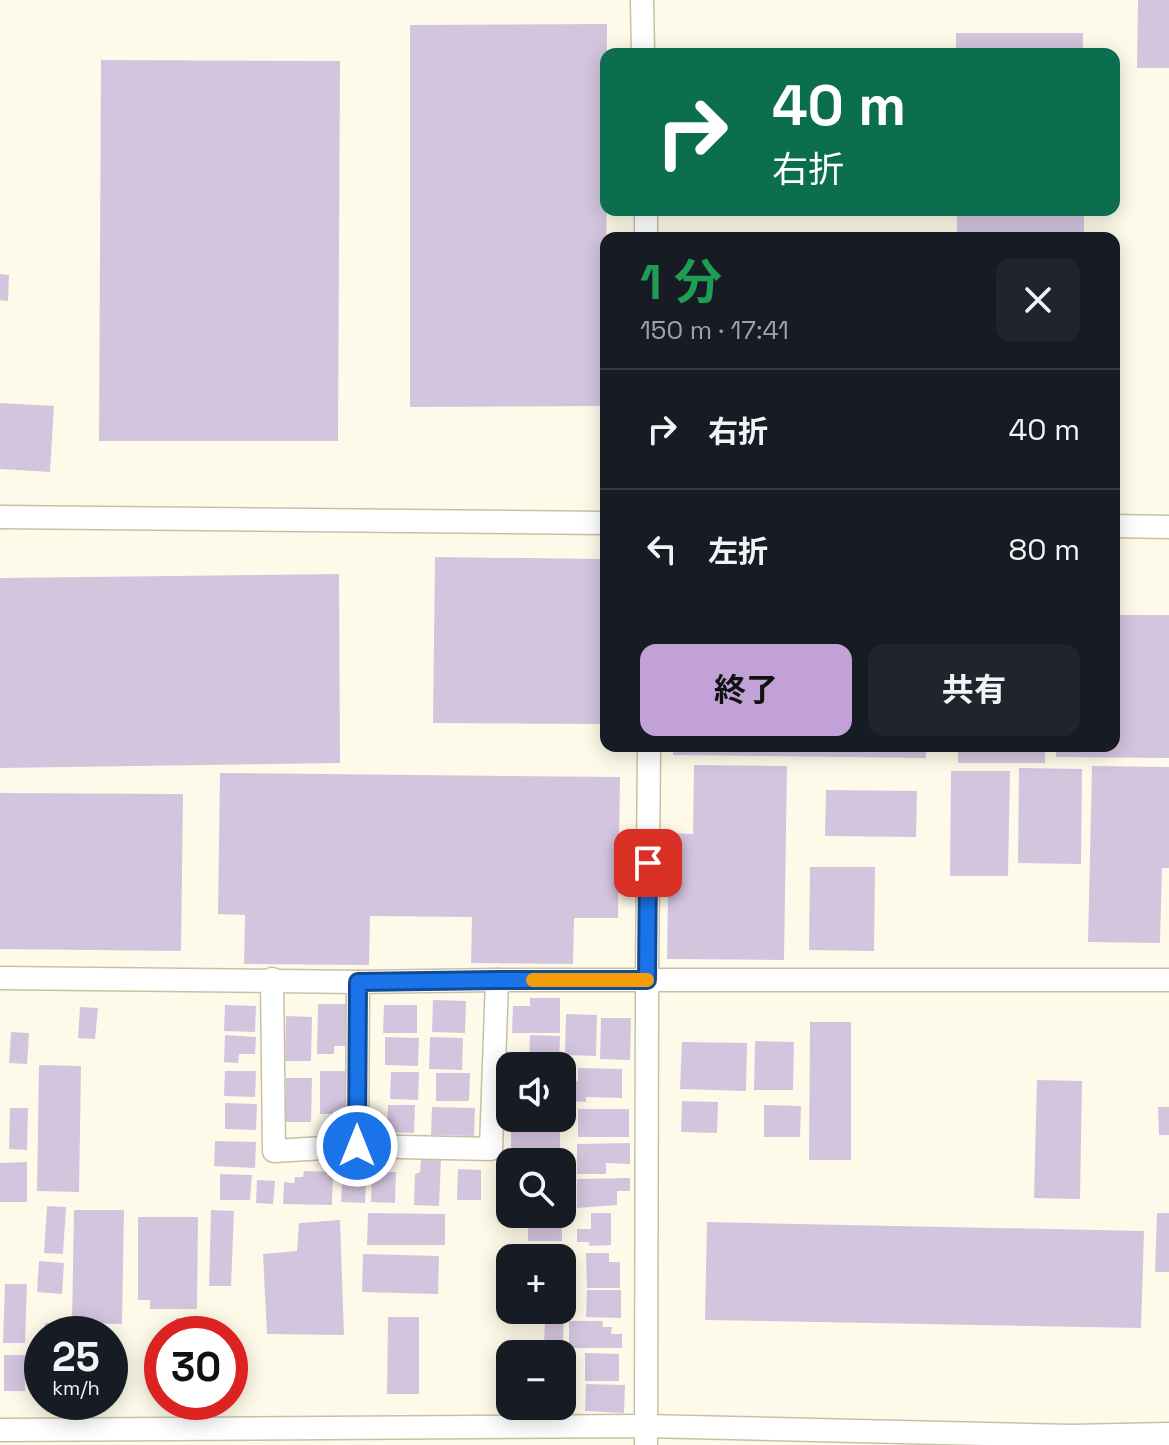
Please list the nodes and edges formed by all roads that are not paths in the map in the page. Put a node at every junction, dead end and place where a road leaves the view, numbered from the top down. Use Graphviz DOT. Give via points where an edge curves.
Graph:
graph roads {
  1 [pos="642,0"];
  2 [pos="643,48"];
  3 [pos="0,517"];
  4 [pos="600,523"];
  5 [pos="1120,526"];
  6 [pos="1169,527"];
  7 [pos="649,752"];
  8 [pos="0,978"];
  9 [pos="272,979"];
  10 [pos="497,980"];
  11 [pos="647,980"];
  12 [pos="1169,980"];
  13 [pos="358,982"];
  14 [pos="357,1146"];
  15 [pos="0,1430"];
  16 [pos="1169,1434"];
  17 [pos="646,1436"];
  1 -- 2 [label="street"];
  3 -- 4 [label="street"];
  5 -- 6 [label="street"];
  7 -- 11 [label="street"];
  8 -- 9 [label="street"];
  9 -- 13 [label="street"];
  9 -- 14 [label="street" via="274,1151"];
  10 -- 11 [label="street"];
  10 -- 13 [label="street"];
  10 -- 14 [label="street" via="491,1149"];
  11 -- 12 [label="street"];
  11 -- 17 [label="street"];
  13 -- 14 [label="street"];
  15 -- 17 [label="street"];
  16 -- 17 [label="street"];
}
